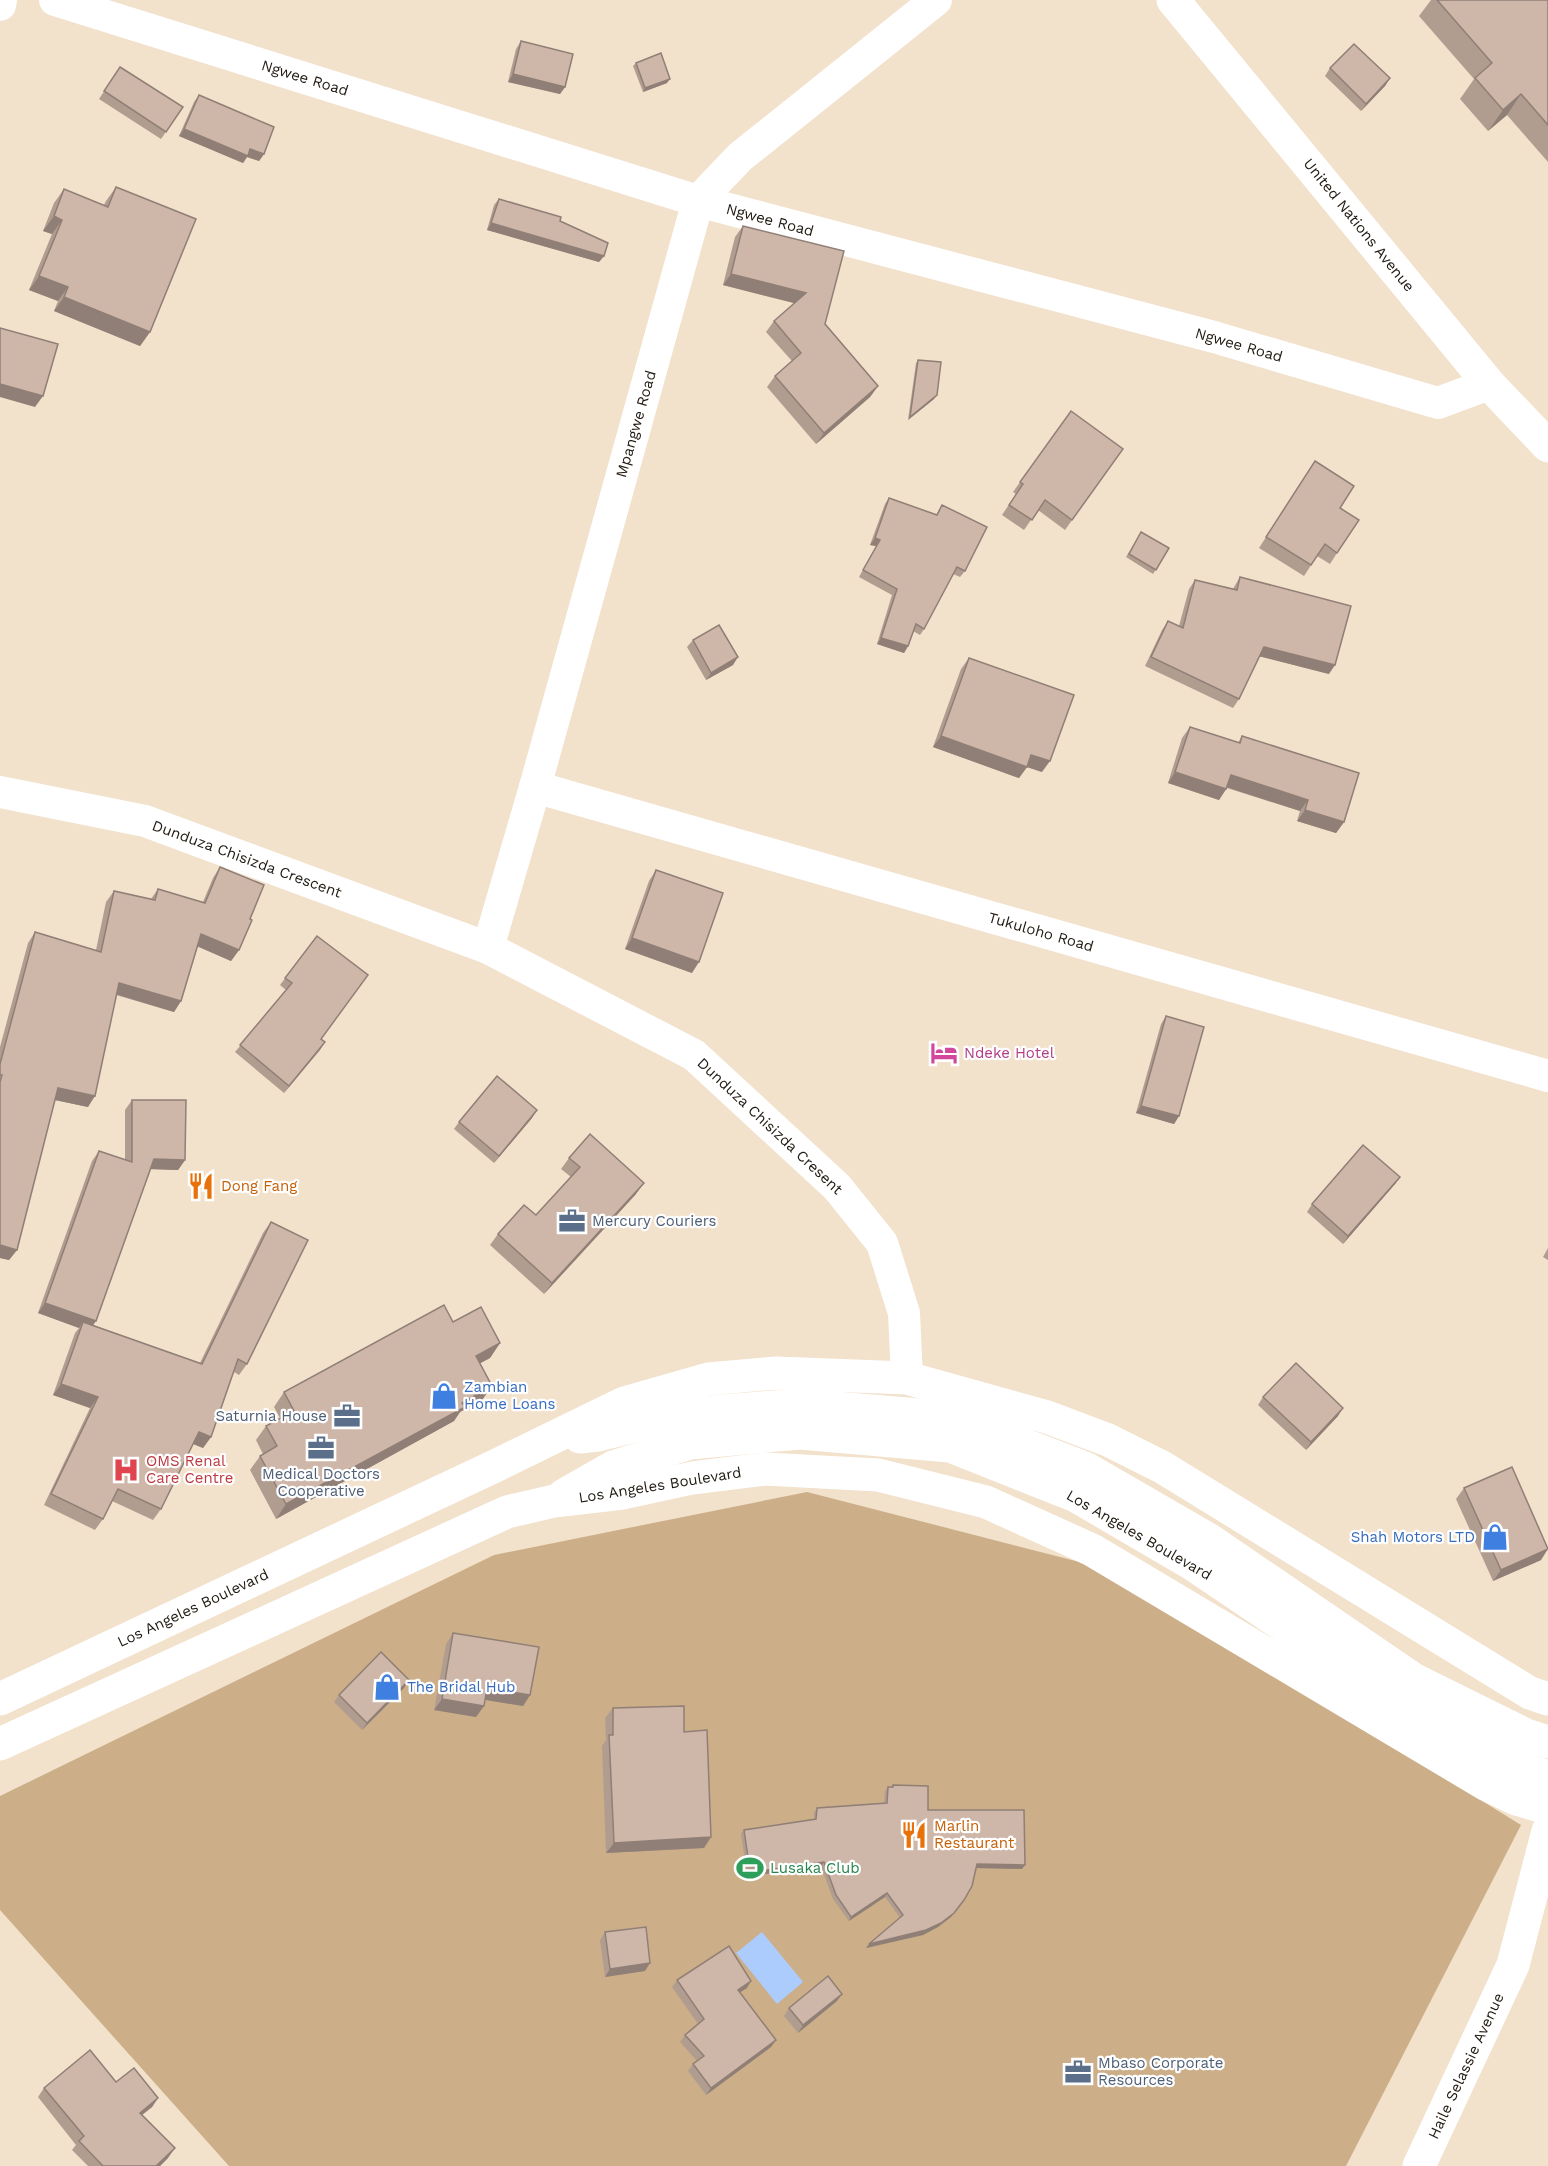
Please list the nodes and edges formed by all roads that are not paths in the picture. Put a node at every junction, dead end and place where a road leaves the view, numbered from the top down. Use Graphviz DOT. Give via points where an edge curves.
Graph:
graph roads {
  1 [pos="1,0"];
  2 [pos="55,0"];
  3 [pos="936,0"];
  4 [pos="1173,0"];
  5 [pos="0,5"];
  6 [pos="698,201"];
  7 [pos="1490,384"];
  8 [pos="1548,446"];
  9 [pos="535,788"];
  10 [pos="0,792"];
  11 [pos="488,948"];
  12 [pos="1548,1076"];
  13 [pos="907,1378"];
  14 [pos="549,1440"];
  15 [pos="554,1501"];
  16 [pos="0,1699"];
  17 [pos="1548,1699"];
  18 [pos="1541,1737"];
  19 [pos="0,1744"];
  20 [pos="1548,1807"];
  21 [pos="1548,1917"];
  22 [pos="1513,1965"];
  23 [pos="1419,2166"];
  1 -- 5 [label="street"];
  2 -- 6 [label="street, Ngwee Road"];
  3 -- 6 [label="street, Mpangwe Road" via="740,157"];
  4 -- 7 [label="main road, United Nations Avenue"];
  6 -- 7 [label="street, Ngwee Road" via="1214,337 1438,403"];
  6 -- 9 [label="street, Mpangwe Road"];
  7 -- 8 [label="main road, United Nations Avenue"];
  9 -- 11 [label="street, Mpangwe Road"];
  9 -- 12 [label="street, Tukuloho Road"];
  10 -- 11 [label="street, Dunduza Chisizda Crescent" via="145,821"];
  11 -- 13 [label="street, Dunduza Chisizda Cresent" via="694,1055 837,1187 882,1243 904,1313"];
  13 -- 14 [label="main road, Los Angeles Boulevard" via="776,1373 708,1379 624,1403"];
  13 -- 17 [label="main road, Los Angeles Boulevard" via="1047,1418 1108,1440 1153,1462 1530,1693"];
  14 -- 16 [label="main road, Los Angeles Boulevard"];
  14 -- 18 [label="main road, Los Angeles Boulevard" via="598,1435 684,1414 799,1405 956,1418 1087,1469 1208,1539 1413,1679"];
  15 -- 19 [label="main road, Los Angeles Boulevard" via="507,1512"];
  15 -- 20 [label="main road, Los Angeles Boulevard" via="765,1469 878,1475 986,1502 1092,1550 1487,1785 1516,1799"];
  15 -- 20 [label="main road, Los Angeles Boulevard" via="613,1467 690,1443 800,1434 950,1446 1076,1496 1194,1565 1399,1704 1516,1766"];
  18 -- 20 [label="main road" via="1536,1773 1541,1798"];
  20 -- 22 [label="main road, Haile Selassie Avenue"];
  21 -- 22 [label="main road, Haile Selassie Avenue"];
  22 -- 23 [label="main road, Haile Selassie Avenue"];
}
